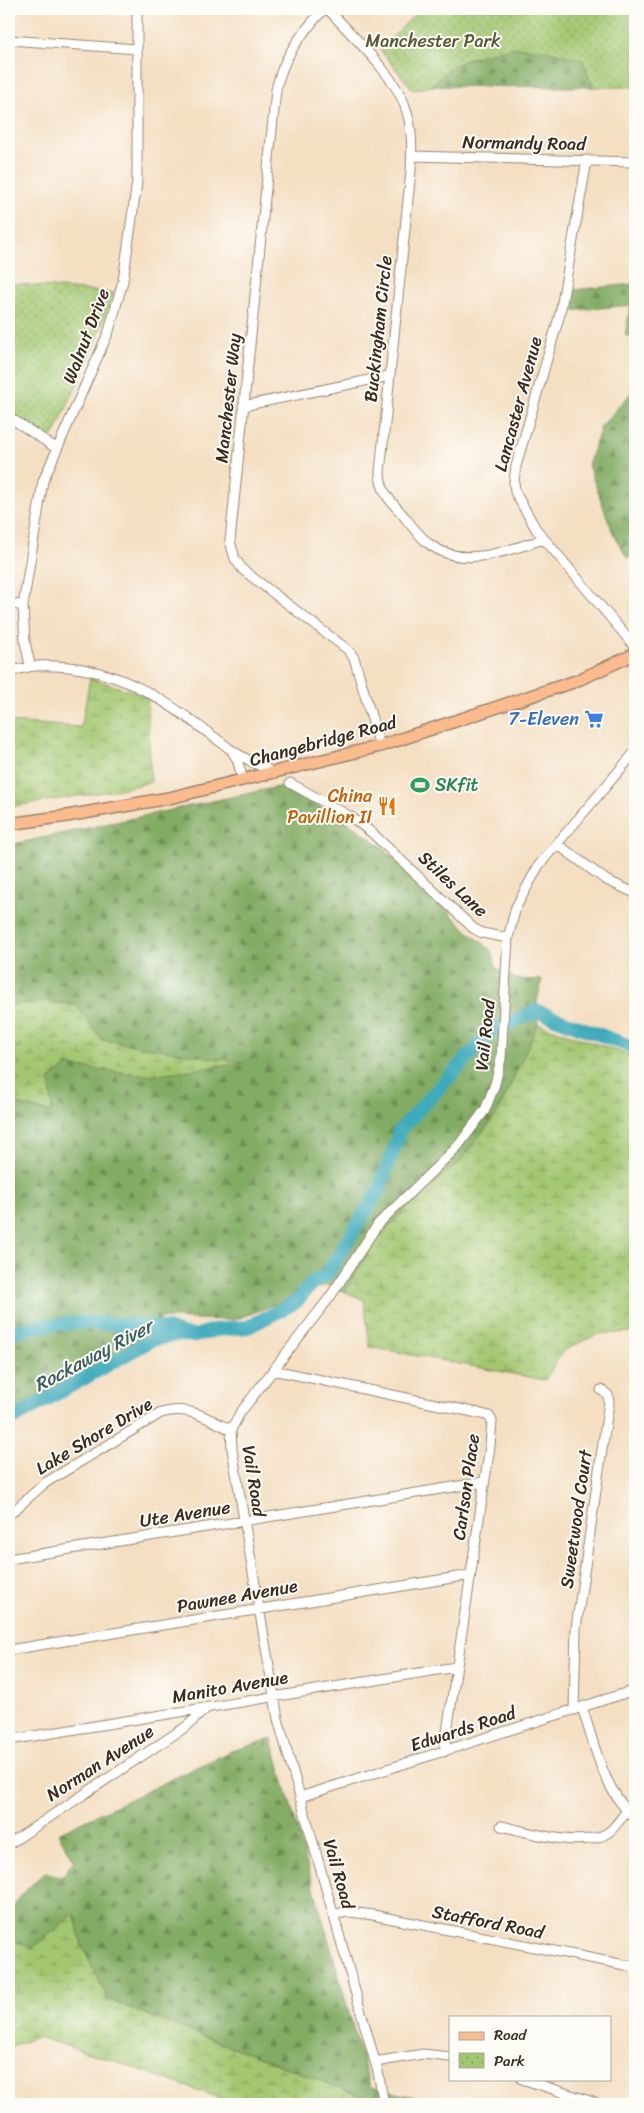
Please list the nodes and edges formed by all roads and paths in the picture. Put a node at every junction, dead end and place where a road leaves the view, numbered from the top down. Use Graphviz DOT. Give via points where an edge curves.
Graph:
graph roads {
  1 [pos="136,9"];
  2 [pos="324,9"];
  3 [pos="328,9"];
  4 [pos="9,40"];
  5 [pos="137,49"];
  6 [pos="412,156"];
  7 [pos="587,160"];
  8 [pos="635,162"];
  9 [pos="389,376"];
  10 [pos="243,406"];
  11 [pos="9,417"];
  12 [pos="56,448"];
  13 [pos="544,539"];
  14 [pos="9,603"];
  15 [pos="23,606"];
  16 [pos="635,647"];
  17 [pos="635,654"];
  18 [pos="30,665"];
  19 [pos="9,673"];
  20 [pos="380,746"];
  21 [pos="232,750"];
  22 [pos="635,752"];
  23 [pos="274,773"];
  24 [pos="243,780"];
  25 [pos="290,783"];
  26 [pos="9,824"];
  27 [pos="557,844"];
  28 [pos="635,893"];
  29 [pos="508,938"];
  30 [pos="273,1370"];
  31 [pos="601,1390"];
  32 [pos="231,1430"];
  33 [pos="484,1482"];
  34 [pos="9,1515"];
  35 [pos="244,1521"];
  36 [pos="9,1559"];
  37 [pos="470,1575"];
  38 [pos="260,1609"];
  39 [pos="9,1650"];
  40 [pos="456,1668"];
  41 [pos="635,1690"];
  42 [pos="275,1697"];
  43 [pos="208,1707"];
  44 [pos="578,1709"];
  45 [pos="9,1740"];
  46 [pos="444,1752"];
  47 [pos="300,1797"];
  48 [pos="627,1811"];
  49 [pos="635,1819"];
  50 [pos="502,1826"];
  51 [pos="9,1844"];
  52 [pos="334,1914"];
  53 [pos="635,1967"];
  54 [pos="449,2057"];
  55 [pos="375,2062"];
  56 [pos="525,2080"];
  57 [pos="384,2104"];
  58 [pos="599,2104"];
  1 -- 5 [label="street, Walnut Drive"];
  2 -- 10 [label="street, Manchester Way" via="297,38 279,75"];
  3 -- 6 [label="street, Buckingham Circle" via="398,89 409,118"];
  4 -- 5 [label="street"];
  5 -- 12 [label="street, Walnut Drive" via="137,182 124,281 109,331"];
  6 -- 7 [label="street, Normandy Road"];
  6 -- 9 [label="street, Buckingham Circle"];
  7 -- 8 [label="street, Normandy Road"];
  7 -- 13 [label="street, Lancaster Avenue" via="560,314 514,475 515,492"];
  9 -- 10 [label="street"];
  9 -- 13 [label="street, Buckingham Circle" via="381,483 387,496 423,538 440,550 471,557 498,553"];
  10 -- 20 [label="street, Manchester Way" via="230,533 232,552 243,570 348,650 354,658"];
  11 -- 12 [label="street"];
  12 -- 15 [label="street, Walnut Drive" via="43,481"];
  13 -- 16 [label="street, Lancaster Avenue"];
  14 -- 15 [label="street"];
  15 -- 18 [label="street, Walnut Drive"];
  17 -- 20 [label="main road, Changebridge Road" via="576,681"];
  18 -- 19 [label="street"];
  18 -- 21 [label="street" via="89,670 128,681 170,705"];
  20 -- 23 [label="main road, Changebridge Road"];
  21 -- 23 [label="street"];
  21 -- 24 [label="street" via="238,758"];
  22 -- 27 [label="street, Stiles Lane"];
  23 -- 24 [label="main road, Changebridge Road"];
  24 -- 26 [label="main road, Changebridge Road" via="142,803"];
  25 -- 29 [label="street, Stiles Lane" via="371,832 473,928"];
  27 -- 28 [label="street" via="606,880"];
  27 -- 29 [label="street, Stiles Lane" via="529,880 516,906"];
  29 -- 30 [label="street, Vail Road" via="502,1048 495,1084 485,1110 458,1146 378,1224 330,1297"];
  30 -- 32 [label="street, Vail Road"];
  30 -- 33 [label="street, Carlson Place" via="489,1416 492,1421"];
  31 -- 44 [label="street, Sweetwood Court" via="608,1394 609,1402 576,1628"];
  32 -- 34 [label="street, Lake Shore Drive" via="197,1412 183,1409 161,1413 45,1483"];
  32 -- 35 [label="street, Vail Road"];
  33 -- 35 [label="street, Ute Avenue"];
  33 -- 37 [label="street, Carlson Place"];
  35 -- 36 [label="street, Ute Avenue"];
  35 -- 38 [label="street, Vail Road"];
  37 -- 38 [label="street, Pawnee Avenue"];
  37 -- 40 [label="street, Carlson Place"];
  38 -- 39 [label="street, Pawnee Avenue"];
  38 -- 42 [label="street, Vail Road"];
  40 -- 42 [label="street, Manito Avenue"];
  40 -- 46 [label="street, Carlson Place"];
  41 -- 44 [label="street, Edwards Road"];
  42 -- 43 [label="street, Manito Avenue"];
  42 -- 47 [label="street, Vail Road"];
  43 -- 45 [label="street, Manito Avenue"];
  43 -- 51 [label="street, Norman Avenue" via="187,1726"];
  44 -- 46 [label="street, Edwards Road"];
  44 -- 48 [label="street, Sweetwood Court" via="605,1779"];
  46 -- 47 [label="street, Edwards Road"];
  47 -- 52 [label="street, Vail Road"];
  48 -- 49 [label="street, Sweetwood Court"];
  48 -- 50 [label="street" via="610,1831 590,1839 544,1835"];
  52 -- 53 [label="street, Stafford Road" via="373,1915"];
  52 -- 55 [label="street, Vail Road"];
  54 -- 55 [label="street" via="423,2054"];
  55 -- 57 [label="street, Vail Road"];
  56 -- 58 [label="street"];
}
